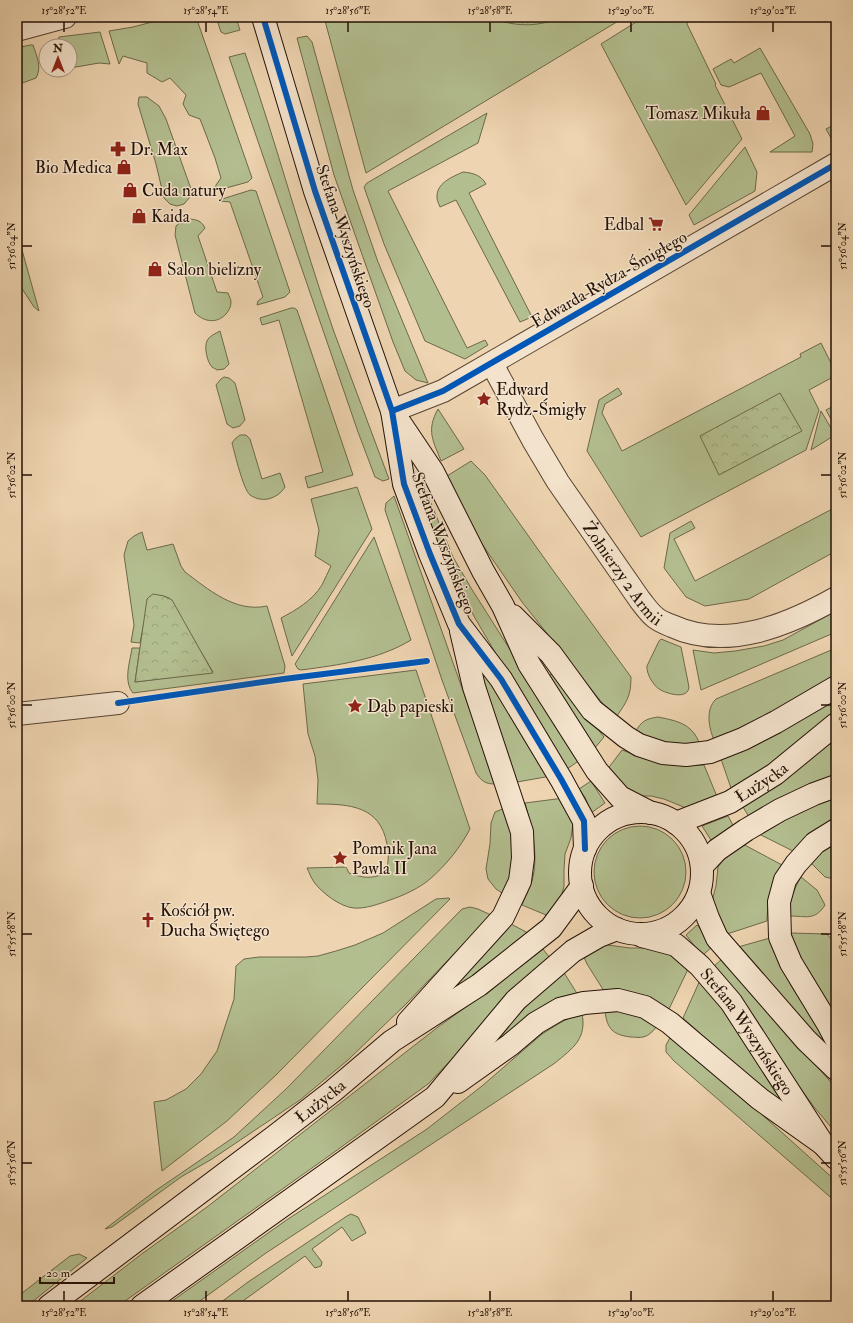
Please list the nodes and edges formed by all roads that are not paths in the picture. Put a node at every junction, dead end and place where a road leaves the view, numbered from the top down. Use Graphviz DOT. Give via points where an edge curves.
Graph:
graph roads {
  1 [pos="65,17"];
  2 [pos="263,17"];
  3 [pos="17,30"];
  4 [pos="836,164"];
  5 [pos="492,364"];
  6 [pos="392,411"];
  7 [pos="836,598"];
  8 [pos="503,606"];
  9 [pos="459,624"];
  10 [pos="836,687"];
  11 [pos="118,703"];
  12 [pos="17,714"];
  13 [pos="836,724"];
  14 [pos="836,786"];
  15 [pos="651,813"];
  16 [pos="676,823"];
  17 [pos="836,830"];
  18 [pos="585,849"];
  19 [pos="702,866"];
  20 [pos="582,886"];
  21 [pos="699,893"];
  22 [pos="626,932"];
  23 [pos="836,1039"];
  24 [pos="392,1041"];
  25 [pos="836,1069"];
  26 [pos="435,1097"];
  27 [pos="829,1151"];
  28 [pos="49,1306"];
  29 [pos="142,1306"];
  1 -- 3 [label="main road"];
  2 -- 6 [label="main road, Stefana Wyszyńskiego" via="315,192"];
  4 -- 5 [label="main road, Edwarda Rydza-Śmigłego"];
  5 -- 6 [label="main road, Edwarda Rydza-Śmigłego" via="444,391"];
  5 -- 7 [label="main road, Żołnierzy 2 Armii" via="566,495 640,600 657,619 683,631 714,636 735,636 794,619"];
  6 -- 8 [label="main road, Stefana Wyszyńskiego" via="433,472 482,571"];
  6 -- 9 [label="main road, Stefana Wyszyńskiego" via="404,484"];
  8 -- 10 [label="main road" via="551,654 592,710 639,745 663,753 686,755 710,752 776,722"];
  8 -- 15 [label="main road, Stefana Wyszyńskiego" via="529,664 597,771 620,797"];
  9 -- 18 [label="main road, Stefana Wyszyńskiego" via="501,679 568,790 584,821"];
  9 -- 24 [label="main road" via="474,687 522,832 523,858 520,881 503,916"];
  11 -- 12 [label="main road"];
  13 -- 16 [label="main road, Łużycka" via="775,774 730,802"];
  14 -- 19 [label="main road, Łużycka" via="780,810 746,830 717,850"];
  15 -- 16 [label="main road"];
  15 -- 18 [label="main road" via="631,813 612,820 596,832"];
  16 -- 19 [label="main road" via="693,842"];
  17 -- 23 [label="main road" via="815,843 796,864 785,880 779,902 780,937 788,957"];
  18 -- 20 [label="main road" via="580,868"];
  19 -- 21 [label="main road"];
  20 -- 22 [label="main road" via="589,904 601,919"];
  20 -- 24 [label="main road, Łużycka" via="551,928 479,985"];
  21 -- 22 [label="main road" via="680,921 666,929 651,933"];
  21 -- 25 [label="main road, Stefana Wyszyńskiego" via="718,938 806,1040"];
  22 -- 26 [label="main road" via="599,936 573,951 516,1000"];
  22 -- 27 [label="main road, Stefana Wyszyńskiego" via="676,945 700,966 731,1002"];
  24 -- 28 [label="main road, Łużycka" via="275,1136"];
  26 -- 27 [label="main road" via="510,1045 536,1023 560,1009 584,1003 618,1000 645,1007 670,1023 760,1099"];
  26 -- 29 [label="main road"];
}
